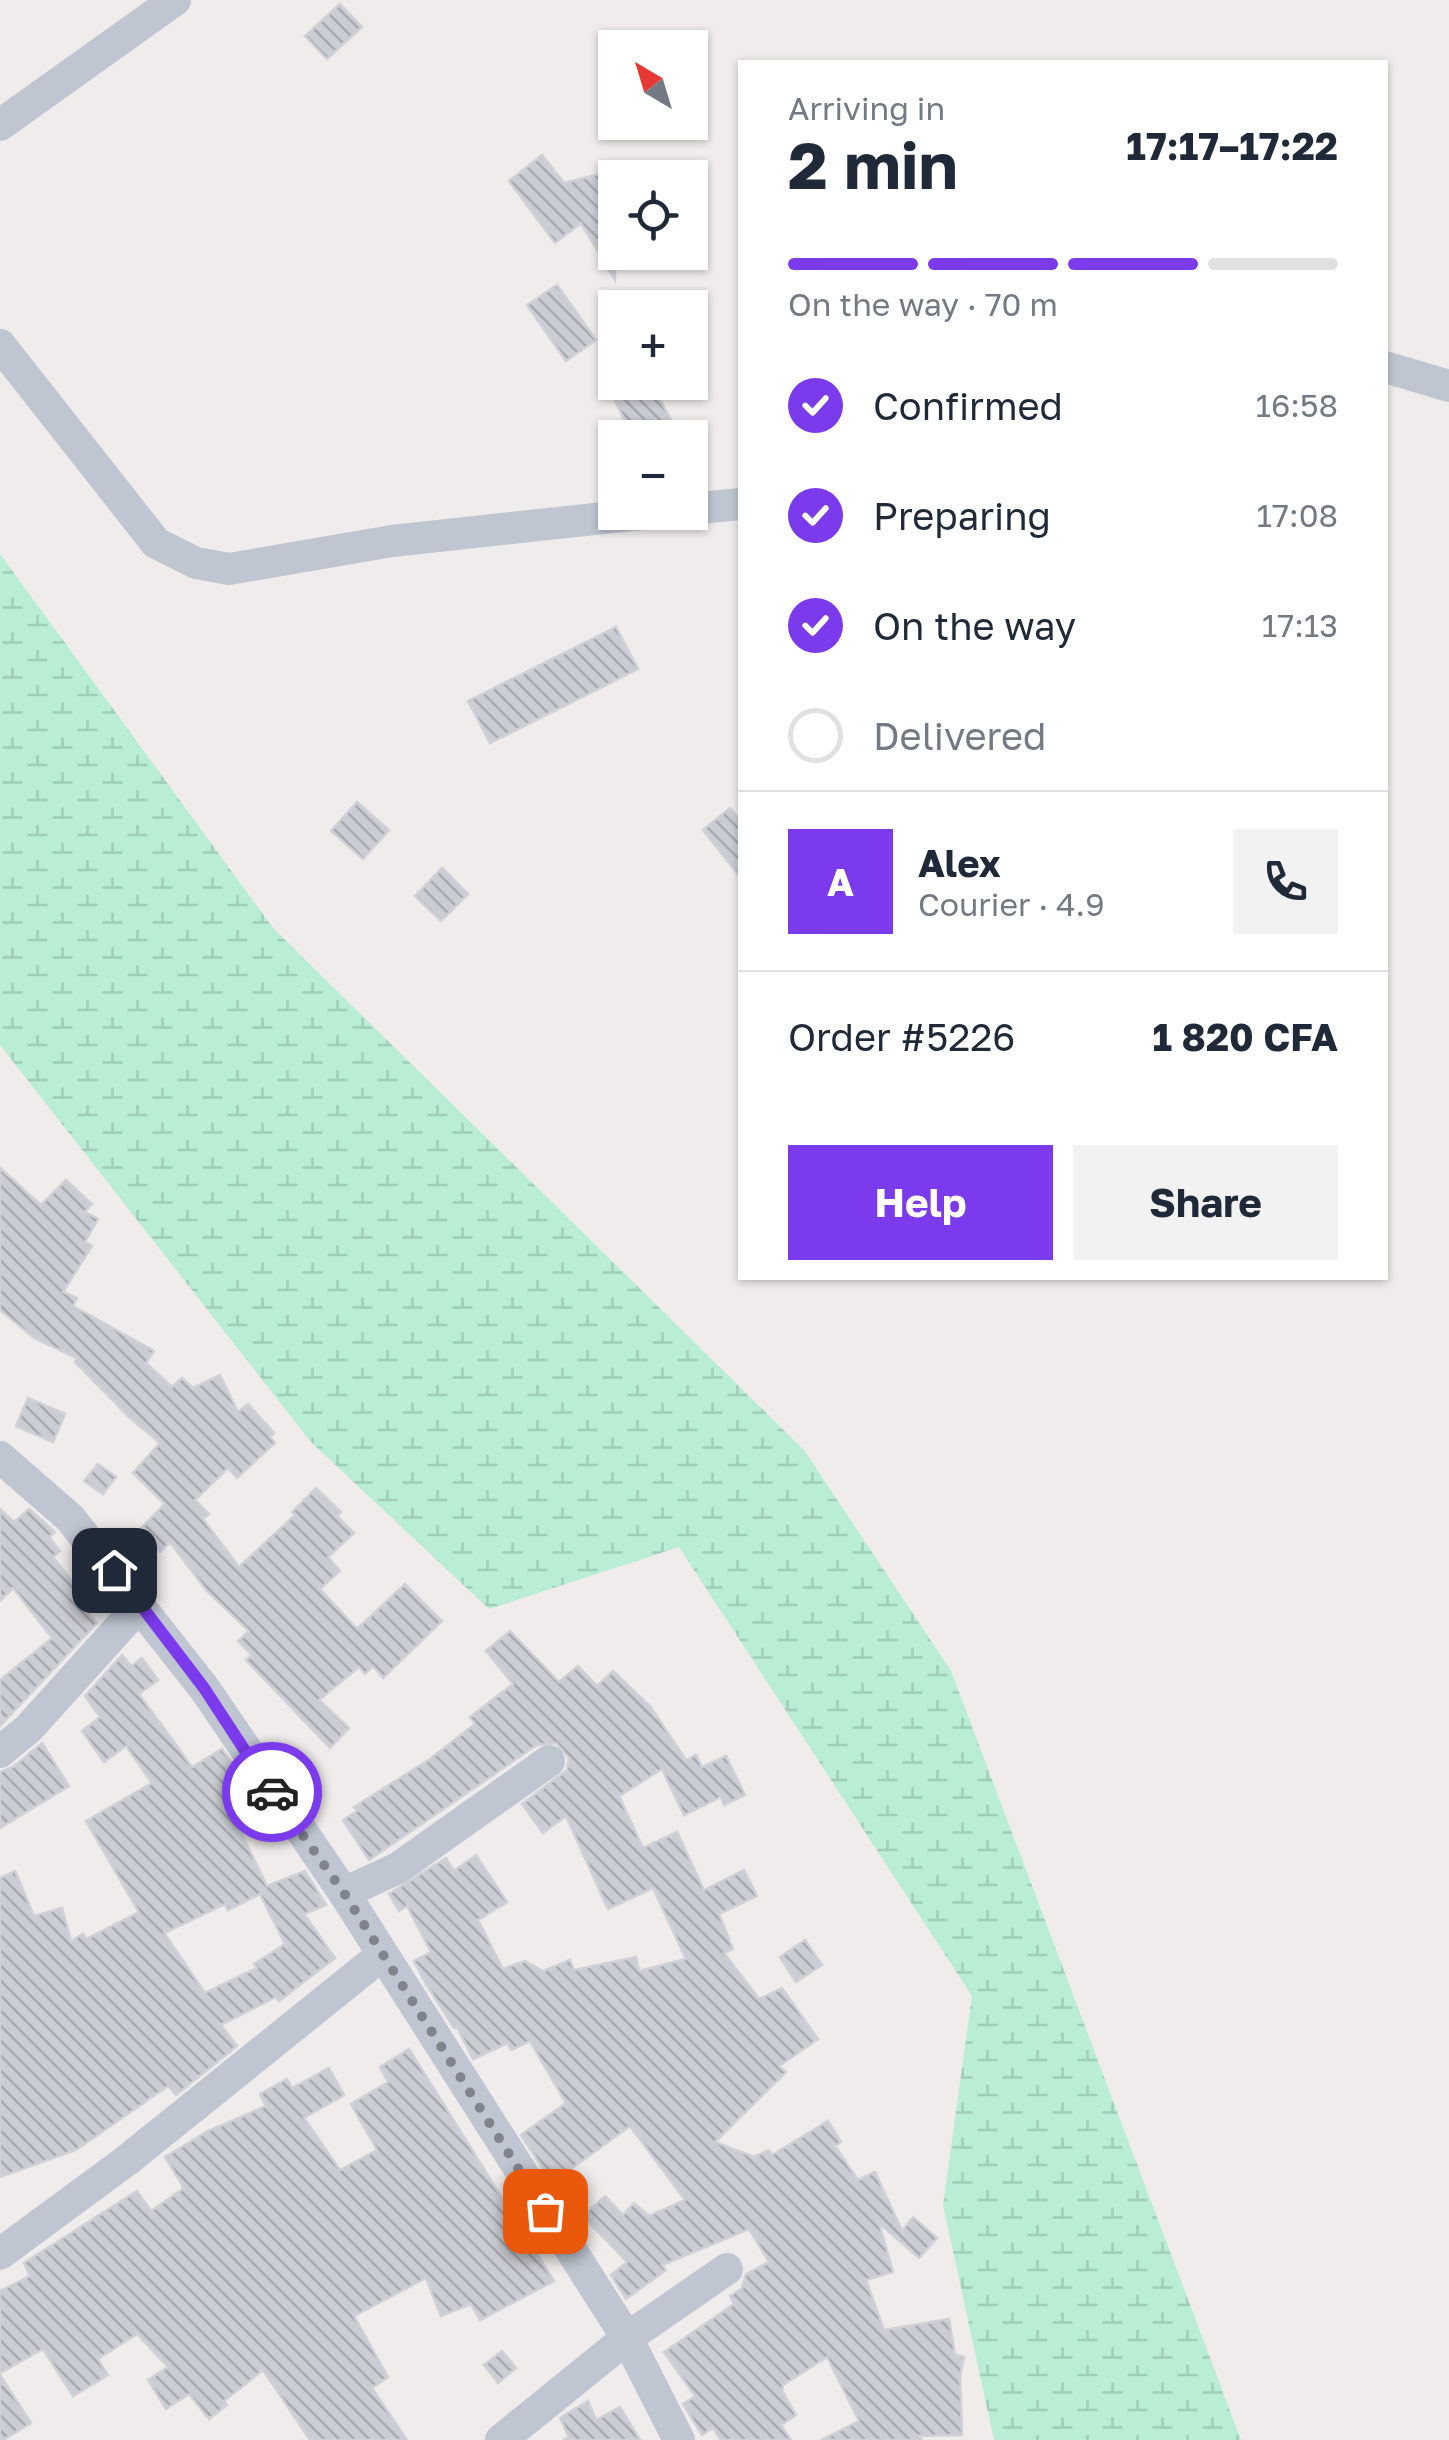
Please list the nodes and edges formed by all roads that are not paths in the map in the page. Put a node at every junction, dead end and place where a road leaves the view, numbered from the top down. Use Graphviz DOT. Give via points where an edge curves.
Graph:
graph roads {
  1 [pos="175,0"];
  2 [pos="0,125"];
  3 [pos="0,345"];
  4 [pos="1388,368"];
  5 [pos="1449,386"];
  6 [pos="738,504"];
  7 [pos="708,507"];
  8 [pos="598,519"];
  9 [pos="0,1457"];
  10 [pos="140,1605"];
  11 [pos="0,1752"];
  12 [pos="550,1761"];
  13 [pos="344,1893"];
  14 [pos="382,1955"];
  15 [pos="0,2254"];
  16 [pos="727,2269"];
  17 [pos="627,2338"];
  18 [pos="501,2440"];
  19 [pos="680,2440"];
  1 -- 2 [label="street"];
  3 -- 8 [label="street" via="156,543 196,563 230,569 392,541"];
  4 -- 5 [label="street"];
  6 -- 7 [label="street"];
  9 -- 10 [label="street" via="70,1518"];
  10 -- 11 [label="street"];
  10 -- 13 [label="street"];
  12 -- 13 [label="street" via="398,1868"];
  13 -- 14 [label="street"];
  14 -- 15 [label="street"];
  14 -- 17 [label="street"];
  16 -- 17 [label="street"];
  17 -- 18 [label="street"];
  17 -- 19 [label="street"];
}
